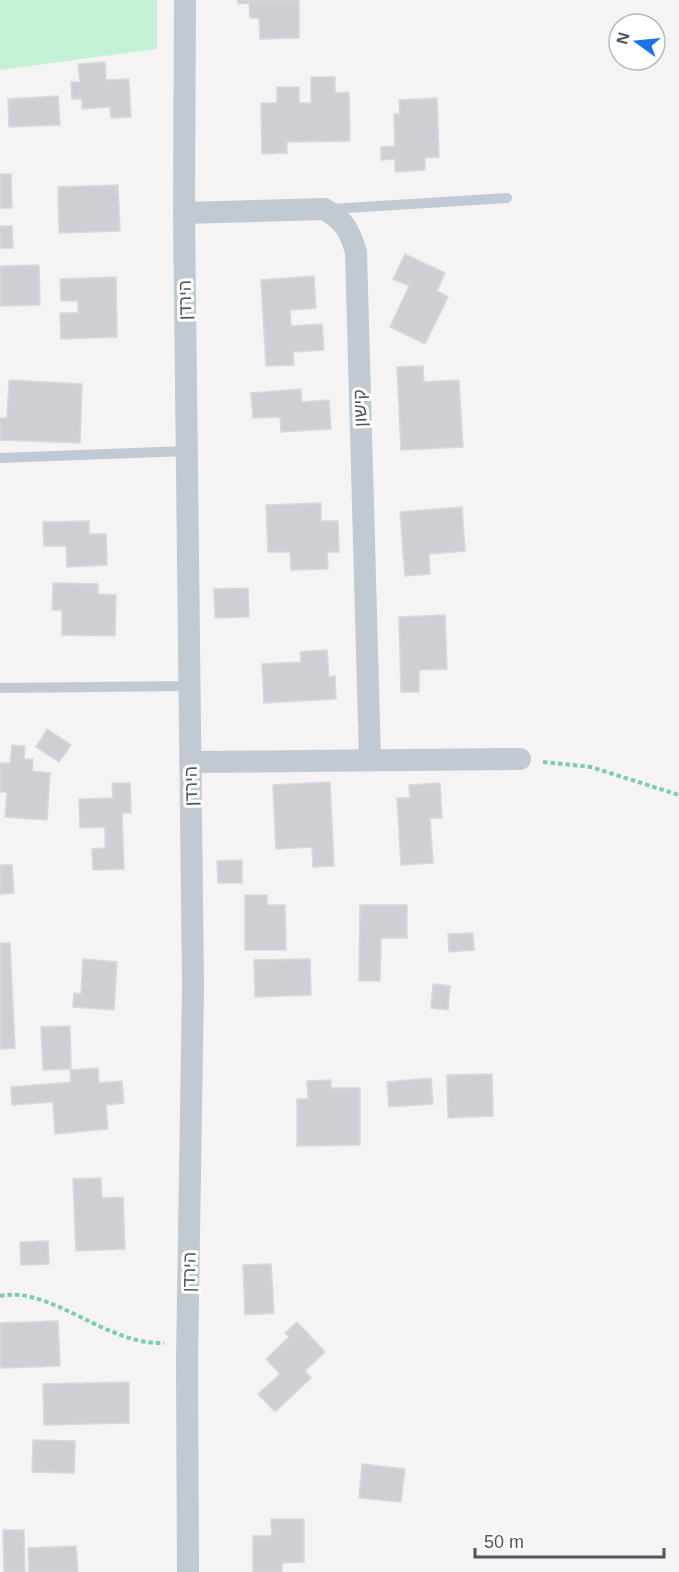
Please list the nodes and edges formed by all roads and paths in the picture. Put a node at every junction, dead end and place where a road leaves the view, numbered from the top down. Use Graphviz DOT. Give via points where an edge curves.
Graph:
graph roads {
  1 [pos="185,0"];
  2 [pos="507,198"];
  3 [pos="324,209"];
  4 [pos="184,213"];
  5 [pos="187,451"];
  6 [pos="0,458"];
  7 [pos="190,686"];
  8 [pos="0,688"];
  9 [pos="520,759"];
  10 [pos="370,760"];
  11 [pos="190,762"];
  12 [pos="679,795"];
  13 [pos="0,1296"];
  14 [pos="188,1344"];
  15 [pos="188,1572"];
  1 -- 4 [label="street, הירדן"];
  2 -- 3 [label="lane"];
  3 -- 4 [label="street"];
  3 -- 10 [label="street, קישון" via="350,230 356,252"];
  4 -- 5 [label="street, הירדן"];
  5 -- 6 [label="lane"];
  5 -- 7 [label="street, הירדן"];
  7 -- 8 [label="lane"];
  7 -- 11 [label="street, הירדן"];
  9 -- 10 [label="street"];
  9 -- 12 [label="path" via="591,767"];
  10 -- 11 [label="street"];
  11 -- 14 [label="street, הירדן" via="193,986"];
  13 -- 14 [label="path" via="26,1296 48,1302 134,1340"];
  14 -- 15 [label="street, הירדן"];
}
